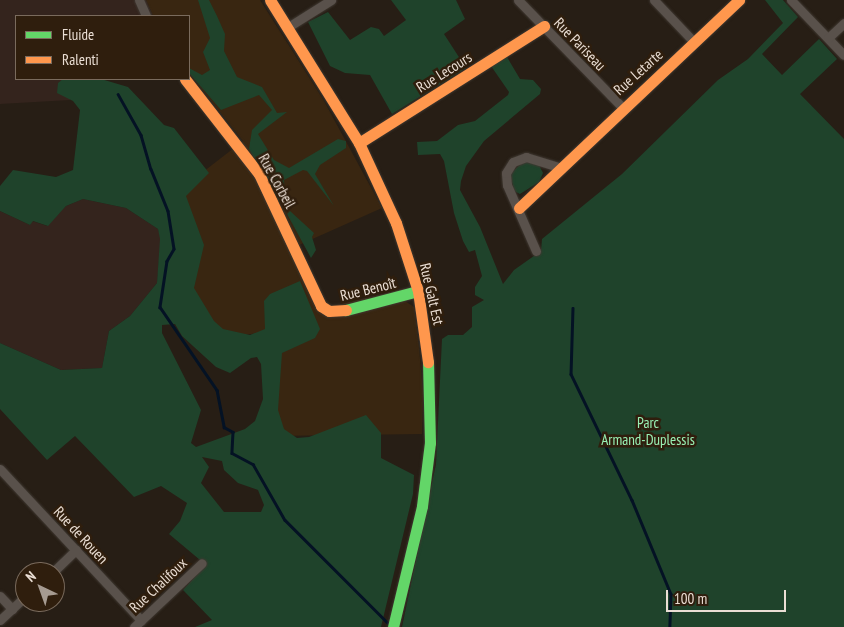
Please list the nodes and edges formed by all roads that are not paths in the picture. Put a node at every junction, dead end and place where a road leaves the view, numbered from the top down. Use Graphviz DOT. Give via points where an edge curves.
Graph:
graph roads {
  1 [pos="139,0"];
  2 [pos="270,0"];
  3 [pos="331,0"];
  4 [pos="518,0"];
  5 [pos="654,0"];
  6 [pos="739,0"];
  7 [pos="791,0"];
  8 [pos="146,15"];
  9 [pos="844,23"];
  10 [pos="544,26"];
  11 [pos="288,27"];
  12 [pos="828,38"];
  13 [pos="694,42"];
  14 [pos="844,55"];
  15 [pos="186,80"];
  16 [pos="622,108"];
  17 [pos="359,143"];
  18 [pos="559,167"];
  19 [pos="519,208"];
  20 [pos="536,250"];
  21 [pos="418,291"];
  22 [pos="325,309"];
  23 [pos="0,469"];
  24 [pos="76,550"];
  25 [pos="63,562"];
  26 [pos="202,563"];
  27 [pos="0,596"];
  28 [pos="15,606"];
  29 [pos="12,609"];
  30 [pos="0,620"];
  31 [pos="141,620"];
  32 [pos="134,627"];
  33 [pos="393,627"];
  1 -- 8 [label="street"];
  2 -- 11 [label="street, Rue Galt Est"];
  3 -- 11 [label="street"];
  4 -- 10 [label="street, Rue Pariseau"];
  5 -- 13 [label="street"];
  6 -- 13 [label="street, Rue Letarte"];
  7 -- 12 [label="street"];
  9 -- 12 [label="street"];
  10 -- 16 [label="street, Rue Pariseau"];
  10 -- 17 [label="street, Rue Lecours"];
  11 -- 17 [label="street, Rue Galt Est"];
  12 -- 14 [label="street"];
  13 -- 16 [label="street, Rue Letarte"];
  15 -- 22 [label="street, Rue Corbeil" via="258,174 316,298"];
  16 -- 18 [label="street, Rue Letarte"];
  17 -- 21 [label="street, Rue Galt Est" via="396,223"];
  18 -- 19 [label="street, Rue Letarte"];
  18 -- 19 [label="street" via="526,157 513,162 505,179"];
  19 -- 20 [label="street"];
  21 -- 22 [label="street, Rue Benoît" via="340,312"];
  21 -- 33 [label="street, Rue Galt Est" via="431,383 430,443 422,506"];
  23 -- 24 [label="street, Rue de Rouen"];
  24 -- 25 [label="street"];
  24 -- 31 [label="street, Rue de Rouen"];
  26 -- 31 [label="street, Rue Chalifoux"];
  27 -- 29 [label="street"];
  28 -- 29 [label="street"];
  29 -- 30 [label="street"];
  31 -- 32 [label="street, Rue Chalifoux"];
}
